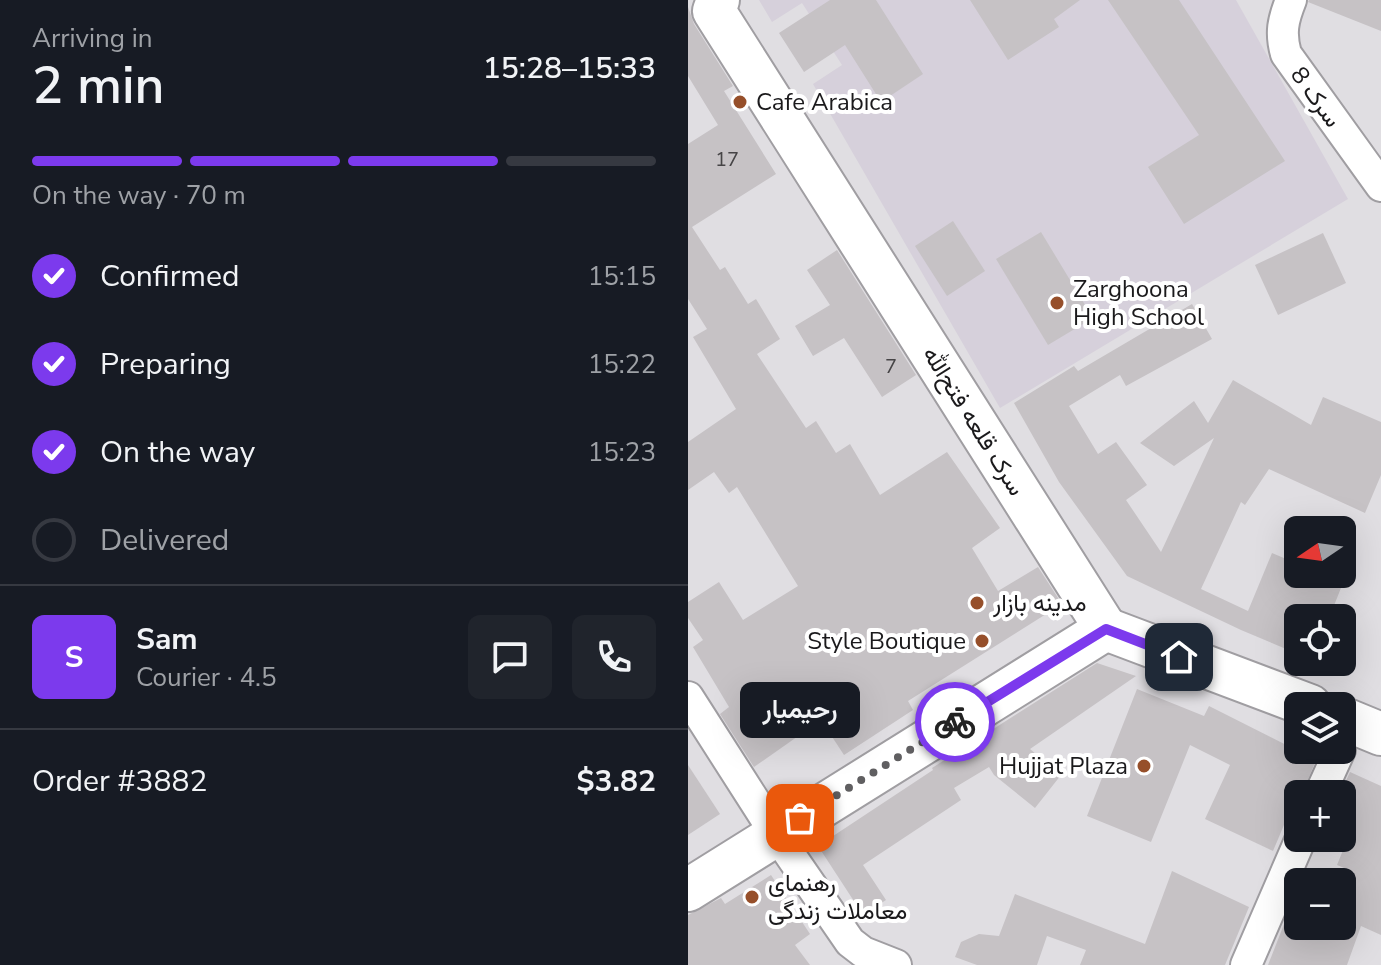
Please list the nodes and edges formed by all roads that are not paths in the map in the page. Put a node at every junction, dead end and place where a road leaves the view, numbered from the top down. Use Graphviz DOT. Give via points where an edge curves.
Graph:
graph roads {
  1 [pos="1291,0"];
  2 [pos="707,9"];
  3 [pos="1381,186"];
  4 [pos="1106,629"];
  5 [pos="1284,696"];
  6 [pos="688,697"];
  7 [pos="775,833"];
  8 [pos="1295,852"];
  9 [pos="688,890"];
  10 [pos="896,965"];
  11 [pos="1246,965"];
  1 -- 3 [label="street, سرک 8" via="1282,23 1286,54"];
  2 -- 4 [label="main road, سرک قلعه فتح‌الله"];
  4 -- 5 [label="main road"];
  4 -- 7 [label="main road"];
  6 -- 7 [label="street"];
  7 -- 9 [label="main road"];
  7 -- 10 [label="street" via="850,942"];
  8 -- 11 [label="street"];
}
